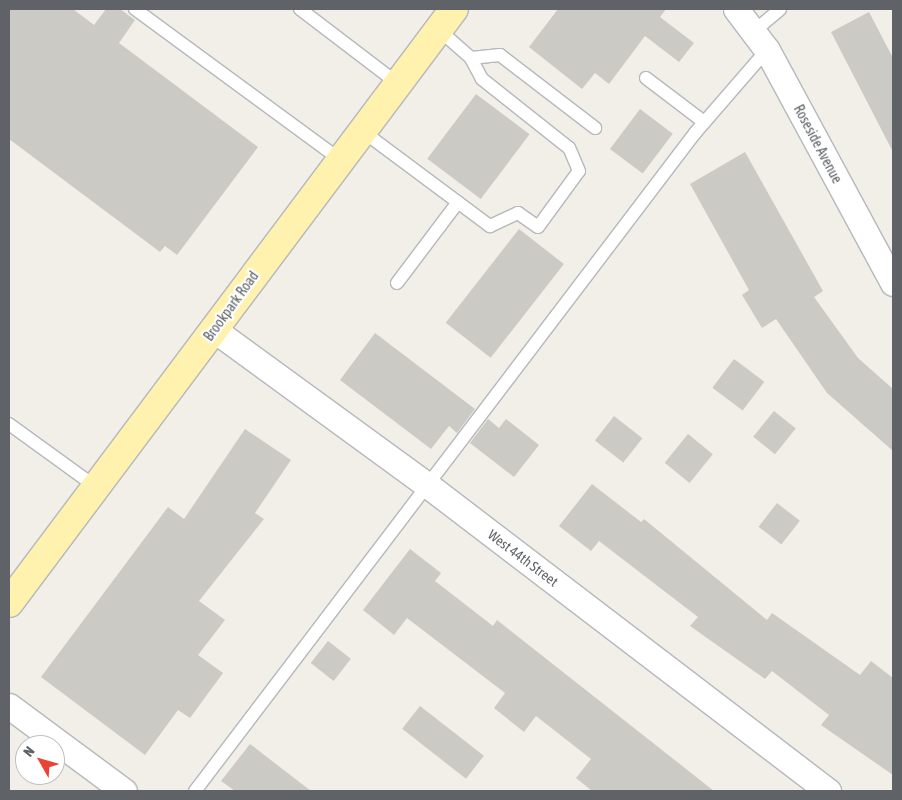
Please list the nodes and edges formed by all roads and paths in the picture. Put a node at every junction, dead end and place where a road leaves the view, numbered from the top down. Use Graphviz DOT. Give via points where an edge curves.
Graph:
graph roads {
  1 [pos="135,9"];
  2 [pos="300,9"];
  3 [pos="736,9"];
  4 [pos="780,9"];
  5 [pos="446,19"];
  6 [pos="760,41"];
  7 [pos="472,58"];
  8 [pos="646,78"];
  9 [pos="397,84"];
  10 [pos="704,122"];
  11 [pos="595,128"];
  12 [pos="361,130"];
  13 [pos="339,159"];
  14 [pos="458,202"];
  15 [pos="397,283"];
  16 [pos="893,283"];
  17 [pos="213,329"];
  18 [pos="9,424"];
  19 [pos="96,487"];
  20 [pos="430,487"];
  21 [pos="9,603"];
  22 [pos="9,706"];
  23 [pos="124,791"];
  24 [pos="195,791"];
  25 [pos="828,791"];
  1 -- 13 [label="lane"];
  2 -- 9 [label="lane"];
  3 -- 6 [label="street, Roseside Avenue"];
  4 -- 6 [label="lane"];
  5 -- 7 [label="lane"];
  5 -- 9 [label="main road, Brookpark Road"];
  6 -- 10 [label="lane"];
  6 -- 16 [label="street, Roseside Avenue"];
  7 -- 11 [label="lane" via="500,56"];
  7 -- 14 [label="lane" via="482,79 569,148 579,171 538,228 518,213 490,226"];
  8 -- 10 [label="lane"];
  9 -- 12 [label="main road, Brookpark Road"];
  10 -- 20 [label="lane"];
  12 -- 13 [label="main road, Brookpark Road"];
  12 -- 14 [label="lane"];
  13 -- 17 [label="main road, Brookpark Road"];
  14 -- 15 [label="lane"];
  17 -- 19 [label="main road, Brookpark Road"];
  17 -- 20 [label="street, West 44th Street"];
  18 -- 19 [label="lane"];
  19 -- 21 [label="main road, Brookpark Road"];
  20 -- 24 [label="lane"];
  20 -- 25 [label="street, West 44th Street"];
  22 -- 23 [label="street"];
}
